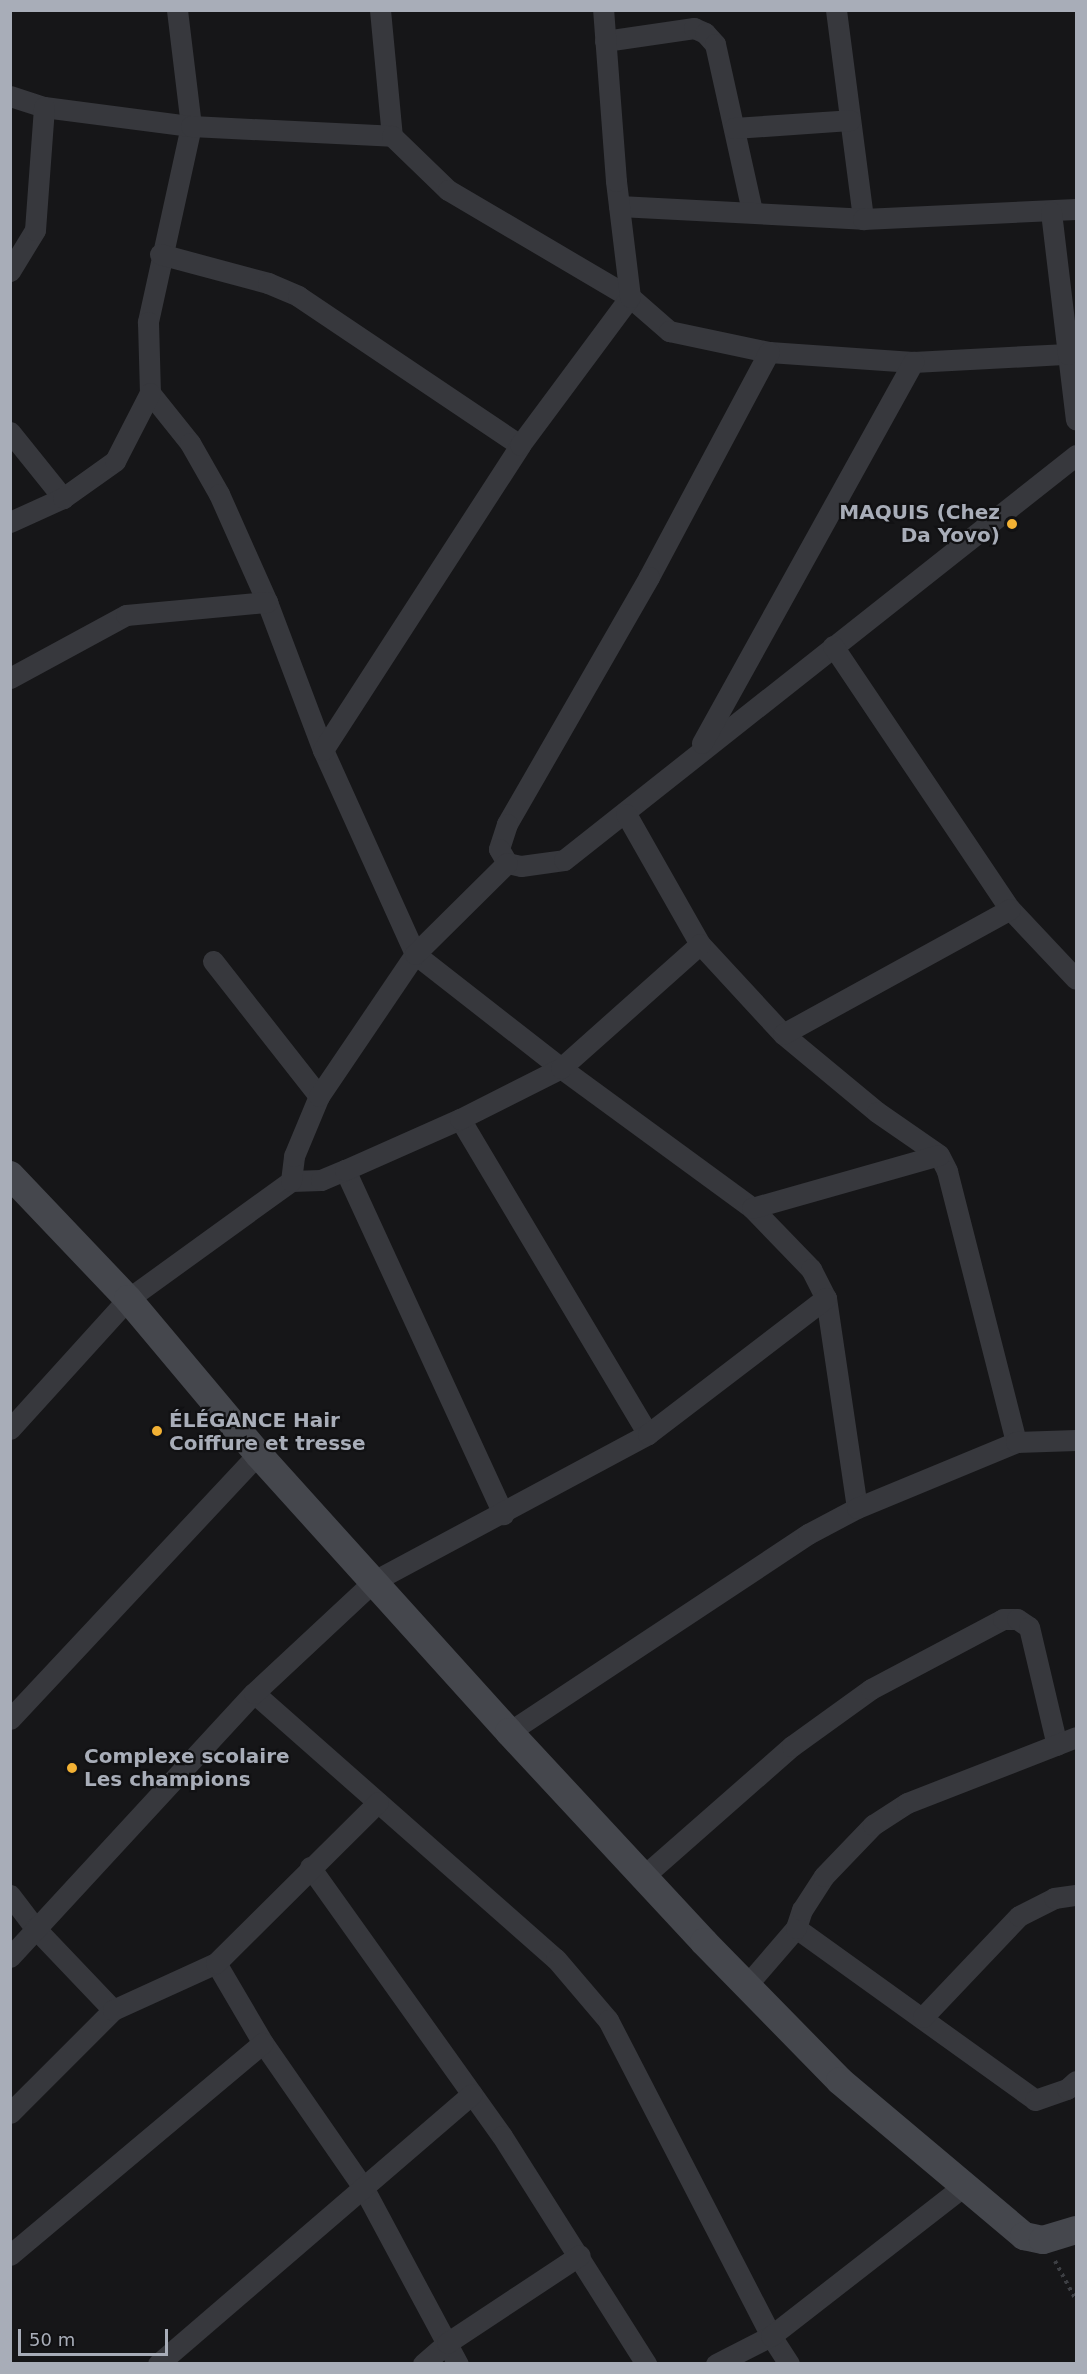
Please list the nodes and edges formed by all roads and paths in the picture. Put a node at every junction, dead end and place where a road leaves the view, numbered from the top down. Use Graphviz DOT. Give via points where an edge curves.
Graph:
graph roads {
  1 [pos="177,10"];
  2 [pos="380,10"];
  3 [pos="603,10"];
  4 [pos="836,10"];
  5 [pos="605,41"];
  6 [pos="10,96"];
  7 [pos="44,107"];
  8 [pos="850,120"];
  9 [pos="191,126"];
  10 [pos="734,128"];
  11 [pos="392,136"];
  12 [pos="619,206"];
  13 [pos="1077,209"];
  14 [pos="752,211"];
  15 [pos="1051,212"];
  16 [pos="863,219"];
  17 [pos="160,254"];
  18 [pos="10,271"];
  19 [pos="630,297"];
  20 [pos="769,352"];
  21 [pos="1068,354"];
  22 [pos="913,362"];
  23 [pos="150,393"];
  24 [pos="1077,420"];
  25 [pos="10,432"];
  26 [pos="520,445"];
  27 [pos="1077,455"];
  28 [pos="63,498"];
  29 [pos="10,522"];
  30 [pos="267,602"];
  31 [pos="833,646"];
  32 [pos="10,678"];
  33 [pos="323,750"];
  34 [pos="697,751"];
  35 [pos="626,814"];
  36 [pos="507,863"];
  37 [pos="1011,909"];
  38 [pos="700,944"];
  39 [pos="415,954"];
  40 [pos="213,961"];
  41 [pos="1077,979"];
  42 [pos="783,1034"];
  43 [pos="561,1068"];
  44 [pos="319,1096"];
  45 [pos="460,1119"];
  46 [pos="939,1155"];
  47 [pos="345,1170"];
  48 [pos="10,1175"];
  49 [pos="291,1181"];
  50 [pos="752,1208"];
  51 [pos="826,1298"];
  52 [pos="128,1299"];
  53 [pos="10,1429"];
  54 [pos="648,1434"];
  55 [pos="1077,1440"];
  56 [pos="1016,1442"];
  57 [pos="258,1454"];
  58 [pos="857,1508"];
  59 [pos="503,1514"];
  60 [pos="374,1581"];
  61 [pos="255,1693"];
  62 [pos="10,1719"];
  63 [pos="509,1732"];
  64 [pos="1077,1737"];
  65 [pos="1057,1745"];
  66 [pos="378,1802"];
  67 [pos="310,1867"];
  68 [pos="645,1875"];
  69 [pos="10,1895"];
  70 [pos="1077,1895"];
  71 [pos="35,1928"];
  72 [pos="796,1929"];
  73 [pos="10,1957"];
  74 [pos="216,1963"];
  75 [pos="746,1986"];
  76 [pos="113,2010"];
  77 [pos="923,2017"];
  78 [pos="263,2043"];
  79 [pos="1077,2081"];
  80 [pos="472,2094"];
  81 [pos="10,2113"];
  82 [pos="964,2186"];
  83 [pos="364,2189"];
  84 [pos="1077,2230"];
  85 [pos="1043,2240"];
  86 [pos="10,2255"];
  87 [pos="580,2255"];
  88 [pos="1077,2300"];
  89 [pos="771,2336"];
  90 [pos="447,2343"];
  91 [pos="158,2364"];
  92 [pos="423,2364"];
  93 [pos="458,2364"];
  94 [pos="646,2364"];
  95 [pos="716,2364"];
  96 [pos="789,2364"];
  1 -- 9 [label="street"];
  2 -- 11 [label="street"];
  3 -- 5 [label="street"];
  4 -- 8 [label="street"];
  5 -- 10 [label="street" via="694,28 705,33 715,44"];
  5 -- 12 [label="street"];
  6 -- 7 [label="street"];
  7 -- 9 [label="street"];
  7 -- 18 [label="street" via="35,230"];
  8 -- 10 [label="street"];
  8 -- 16 [label="street"];
  9 -- 11 [label="street"];
  9 -- 17 [label="street"];
  10 -- 14 [label="street"];
  11 -- 19 [label="street" via="448,190"];
  12 -- 14 [label="street"];
  12 -- 19 [label="street"];
  13 -- 15 [label="street"];
  14 -- 16 [label="street"];
  15 -- 16 [label="street"];
  15 -- 21 [label="street"];
  17 -- 23 [label="street" via="148,322"];
  17 -- 26 [label="street" via="268,283 298,296"];
  19 -- 20 [label="street" via="669,331"];
  19 -- 26 [label="street"];
  20 -- 22 [label="street"];
  20 -- 36 [label="street" via="650,577 507,824 499,849"];
  21 -- 22 [label="street"];
  21 -- 24 [label="street"];
  22 -- 34 [label="street"];
  23 -- 28 [label="street" via="115,462"];
  23 -- 30 [label="street" via="190,442 219,494"];
  25 -- 28 [label="street"];
  26 -- 33 [label="street"];
  27 -- 31 [label="street"];
  28 -- 29 [label="street"];
  30 -- 32 [label="street" via="126,615"];
  30 -- 33 [label="street"];
  31 -- 34 [label="street"];
  31 -- 37 [label="street"];
  33 -- 39 [label="street"];
  34 -- 35 [label="street"];
  35 -- 36 [label="street" via="564,860 521,866"];
  35 -- 38 [label="street"];
  36 -- 39 [label="street"];
  37 -- 41 [label="street"];
  37 -- 42 [label="street"];
  38 -- 42 [label="street"];
  38 -- 43 [label="street"];
  39 -- 43 [label="street"];
  39 -- 44 [label="street"];
  40 -- 44 [label="street"];
  42 -- 46 [label="street" via="877,1112"];
  43 -- 45 [label="street"];
  43 -- 50 [label="street"];
  44 -- 49 [label="street" via="294,1156"];
  45 -- 47 [label="street"];
  45 -- 54 [label="street"];
  46 -- 50 [label="street"];
  46 -- 56 [label="street" via="947,1171"];
  47 -- 49 [label="street" via="321,1180"];
  47 -- 59 [label="street"];
  48 -- 52 [label="main road"];
  49 -- 52 [label="street"];
  50 -- 51 [label="street" via="811,1269"];
  51 -- 54 [label="street"];
  51 -- 58 [label="street"];
  52 -- 53 [label="street"];
  52 -- 57 [label="main road"];
  54 -- 59 [label="street"];
  55 -- 56 [label="street"];
  56 -- 58 [label="street"];
  57 -- 60 [label="main road"];
  57 -- 62 [label="street"];
  58 -- 63 [label="street" via="807,1534"];
  59 -- 60 [label="street"];
  60 -- 61 [label="street"];
  60 -- 63 [label="main road"];
  61 -- 66 [label="street"];
  61 -- 71 [label="street"];
  63 -- 68 [label="main road"];
  64 -- 65 [label="street"];
  65 -- 68 [label="street" via="1029,1627 1017,1619 1003,1618 862,1696 792,1746"];
  65 -- 72 [label="street" via="908,1803 873,1825 824,1876 802,1910"];
  66 -- 67 [label="street"];
  66 -- 89 [label="street" via="556,1959 608,2020"];
  67 -- 74 [label="street"];
  67 -- 80 [label="street"];
  68 -- 75 [label="main road"];
  69 -- 71 [label="street"];
  70 -- 77 [label="street" via="1054,1898 1019,1916"];
  71 -- 73 [label="street"];
  71 -- 76 [label="street"];
  72 -- 75 [label="street"];
  72 -- 77 [label="street"];
  74 -- 76 [label="street"];
  74 -- 78 [label="street"];
  75 -- 82 [label="main road" via="840,2081"];
  76 -- 81 [label="street"];
  77 -- 79 [label="street" via="1035,2100 1067,2089"];
  78 -- 83 [label="street"];
  78 -- 86 [label="street"];
  80 -- 83 [label="street"];
  80 -- 87 [label="street"];
  82 -- 85 [label="main road" via="1023,2236"];
  82 -- 89 [label="street"];
  83 -- 90 [label="street"];
  83 -- 91 [label="street"];
  84 -- 85 [label="main road"];
  85 -- 88 [label="path"];
  87 -- 90 [label="street"];
  87 -- 94 [label="street"];
  89 -- 95 [label="street"];
  89 -- 96 [label="street"];
  90 -- 92 [label="street"];
  90 -- 93 [label="street"];
}
